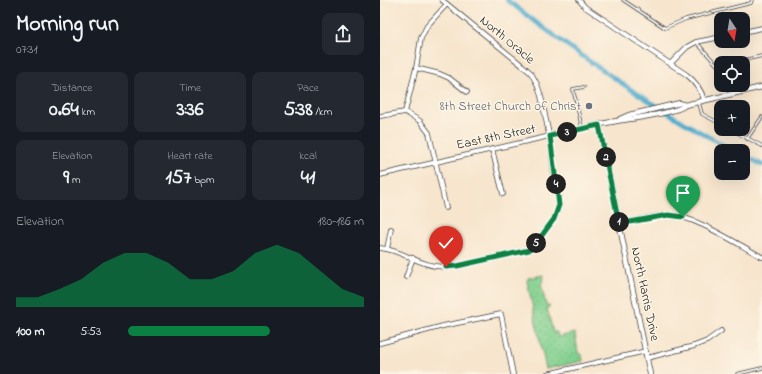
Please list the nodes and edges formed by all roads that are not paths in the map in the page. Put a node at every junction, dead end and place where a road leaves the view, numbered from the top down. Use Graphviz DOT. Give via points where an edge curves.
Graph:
graph roads {
  1 [pos="442,0"];
  2 [pos="579,0"];
  3 [pos="623,0"];
  4 [pos="752,0"];
  5 [pos="447,4"];
  6 [pos="762,28"];
  7 [pos="750,31"];
  8 [pos="714,38"];
  9 [pos="696,42"];
  10 [pos="762,56"];
  11 [pos="750,59"];
  12 [pos="714,62"];
  13 [pos="671,63"];
  14 [pos="416,68"];
  15 [pos="584,86"];
  16 [pos="762,87"];
  17 [pos="467,92"];
  18 [pos="701,101"];
  19 [pos="685,105"];
  20 [pos="405,112"];
  21 [pos="380,116"];
  22 [pos="762,117"];
  23 [pos="617,120"];
  24 [pos="714,120"];
  25 [pos="599,125"];
  26 [pos="590,127"];
  27 [pos="582,129"];
  28 [pos="550,136"];
  29 [pos="742,136"];
  30 [pos="747,139"];
  31 [pos="762,146"];
  32 [pos="492,149"];
  33 [pos="436,162"];
  34 [pos="380,175"];
  35 [pos="503,194"];
  36 [pos="446,208"];
  37 [pos="619,224"];
  38 [pos="391,230"];
  39 [pos="380,248"];
  40 [pos="387,249"];
  41 [pos="762,257"];
  42 [pos="413,258"];
  43 [pos="406,277"];
  44 [pos="721,331"];
  45 [pos="380,343"];
  46 [pos="646,351"];
  47 [pos="647,358"];
  48 [pos="762,368"];
  49 [pos="513,374"];
  50 [pos="547,374"];
  51 [pos="650,374"];
  52 [pos="737,374"];
  1 -- 5 [label="street, North Oracle"];
  2 -- 13 [label="street" via="585,7"];
  3 -- 4 [label="lane" via="664,28 686,19 751,3"];
  5 -- 14 [label="street" via="427,26 421,38"];
  5 -- 28 [label="street, North Oracle" via="531,74 538,84"];
  6 -- 7 [label="street"];
  8 -- 9 [label="street"];
  9 -- 12 [label="lane"];
  9 -- 13 [label="street"];
  10 -- 11 [label="lane"];
  13 -- 18 [label="street" via="695,82 700,89"];
  14 -- 17 [label="street" via="449,78"];
  14 -- 20 [label="street"];
  15 -- 27 [label="lane" via="573,89"];
  16 -- 18 [label="street, East 8th Street"];
  18 -- 19 [label="street, East 8th Street"];
  18 -- 24 [label="lane" via="702,114"];
  19 -- 23 [label="street, East 8th Street" via="682,108 632,120"];
  19 -- 23 [label="street, East 8th Street" via="680,103"];
  20 -- 21 [label="street"];
  20 -- 33 [label="street" via="420,121 429,133"];
  22 -- 30 [label="lane"];
  23 -- 25 [label="street, East 8th Street"];
  25 -- 26 [label="street, East 8th Street"];
  25 -- 37 [label="street, North Harris Drive"];
  26 -- 27 [label="street, East 8th Street"];
  27 -- 28 [label="street, East 8th Street"];
  28 -- 32 [label="street, East 8th Street"];
  28 -- 42 [label="street, North Oracle" via="559,205 554,219 529,250 457,266 434,266"];
  29 -- 30 [label="lane"];
  30 -- 31 [label="lane"];
  32 -- 33 [label="street, East 8th Street"];
  32 -- 35 [label="street"];
  33 -- 34 [label="street, East 8th Street"];
  33 -- 36 [label="street"];
  37 -- 41 [label="street" via="668,215 683,217"];
  37 -- 46 [label="street, North Harris Drive"];
  38 -- 40 [label="street"];
  39 -- 40 [label="street"];
  40 -- 42 [label="street"];
  42 -- 43 [label="street"];
  44 -- 47 [label="street" via="694,346"];
  45 -- 49 [label="street" via="501,314"];
  46 -- 47 [label="street, North Harris Drive"];
  46 -- 50 [label="street"];
  47 -- 51 [label="street, North Harris Drive"];
  48 -- 52 [label="lane"];
}
